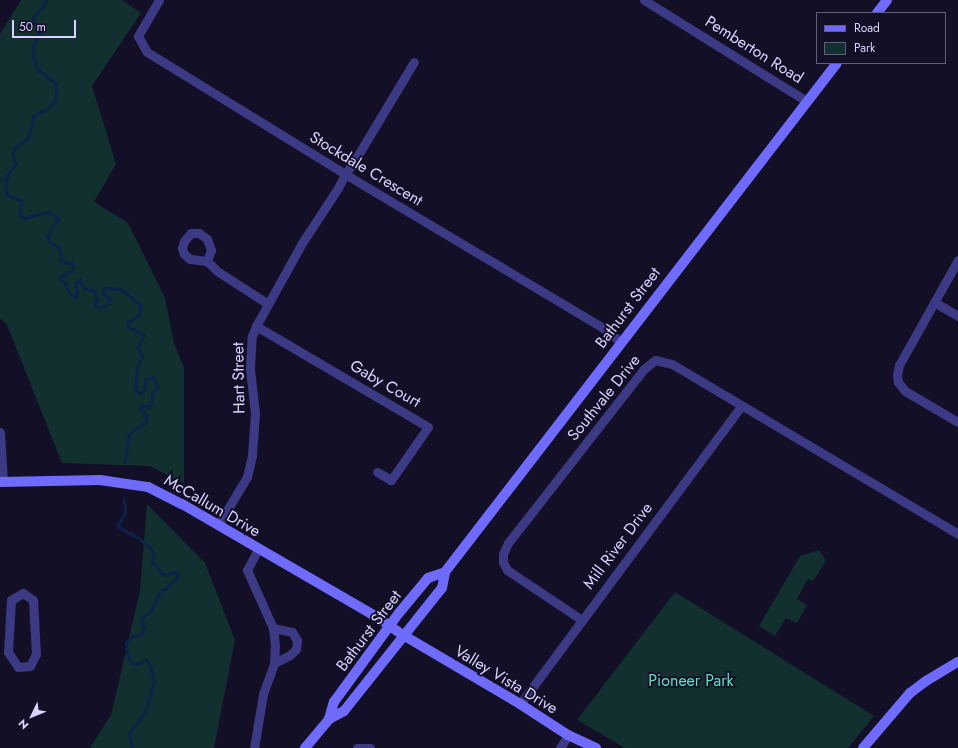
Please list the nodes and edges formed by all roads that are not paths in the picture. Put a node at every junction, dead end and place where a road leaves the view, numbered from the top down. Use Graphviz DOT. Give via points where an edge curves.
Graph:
graph roads {
  1 [pos="159,0"];
  2 [pos="644,0"];
  3 [pos="887,0"];
  4 [pos="878,12"];
  5 [pos="414,62"];
  6 [pos="836,64"];
  7 [pos="806,101"];
  8 [pos="345,174"];
  9 [pos="958,260"];
  10 [pos="207,261"];
  11 [pos="934,302"];
  12 [pos="268,304"];
  13 [pos="958,316"];
  14 [pos="256,326"];
  15 [pos="621,342"];
  16 [pos="741,406"];
  17 [pos="958,422"];
  18 [pos="0,432"];
  19 [pos="377,472"];
  20 [pos="1,482"];
  21 [pos="218,525"];
  22 [pos="958,534"];
  23 [pos="258,550"];
  24 [pos="445,572"];
  25 [pos="582,620"];
  26 [pos="390,626"];
  27 [pos="273,628"];
  28 [pos="403,635"];
  29 [pos="4,652"];
  30 [pos="958,662"];
  31 [pos="274,663"];
  32 [pos="520,704"];
  33 [pos="329,719"];
  34 [pos="568,735"];
  35 [pos="254,748"];
  36 [pos="305,748"];
  37 [pos="356,748"];
  38 [pos="370,748"];
  39 [pos="560,748"];
  40 [pos="596,748"];
  41 [pos="864,748"];
  1 -- 8 [label="street, Stockdale Crescent" via="138,36 147,52"];
  2 -- 7 [label="street, Pemberton Road"];
  3 -- 4 [label="main road"];
  5 -- 8 [label="street, Hart Street"];
  6 -- 7 [label="main road, Bathurst Street"];
  7 -- 15 [label="main road, Bathurst Street"];
  8 -- 12 [label="street, Hart Street"];
  8 -- 15 [label="street, Stockdale Crescent" via="603,328"];
  9 -- 11 [label="street"];
  10 -- 12 [label="street" via="217,271"];
  11 -- 13 [label="street"];
  11 -- 17 [label="street" via="899,365 898,382 905,391"];
  12 -- 14 [label="street, Hart Street"];
  14 -- 19 [label="street, Gaby Court" via="428,427 391,480"];
  14 -- 21 [label="street, Hart Street" via="252,336 250,369 255,413 252,455 247,477"];
  15 -- 24 [label="main road, Bathurst Street"];
  16 -- 22 [label="street, Southvale Drive"];
  16 -- 25 [label="street, Mill River Drive"];
  16 -- 25 [label="street, Southvale Drive" via="672,364 655,360 644,369 508,543 503,554 507,570"];
  18 -- 20 [label="street"];
  20 -- 21 [label="main road, McCallum Drive" via="94,480 148,487"];
  21 -- 23 [label="main road, McCallum Drive"];
  23 -- 26 [label="main road, McCallum Drive"];
  23 -- 27 [label="street" via="247,570"];
  24 -- 26 [label="main road, Bathurst Street" via="428,578"];
  24 -- 28 [label="main road, Bathurst Street" via="442,588"];
  25 -- 32 [label="street, Mill River Drive"];
  26 -- 28 [label="main road, McCallum Drive"];
  26 -- 33 [label="main road, Bathurst Street" via="334,702"];
  27 -- 31 [label="street"];
  27 -- 31 [label="street" via="292,632 297,640 296,649"];
  28 -- 32 [label="main road, Valley Vista Drive"];
  28 -- 33 [label="main road, Bathurst Street" via="344,711"];
  29 -- 29 [label="street" via="18,667 30,666 36,654 33,600 23,593 11,600"];
  30 -- 41 [label="main road" via="910,693"];
  31 -- 35 [label="street" via="263,694"];
  32 -- 34 [label="main road, Valley Vista Drive"];
  33 -- 36 [label="main road, Bathurst Street"];
  34 -- 39 [label="street"];
  34 -- 40 [label="main road, Valley Vista Drive"];
  37 -- 38 [label="street"];
}
